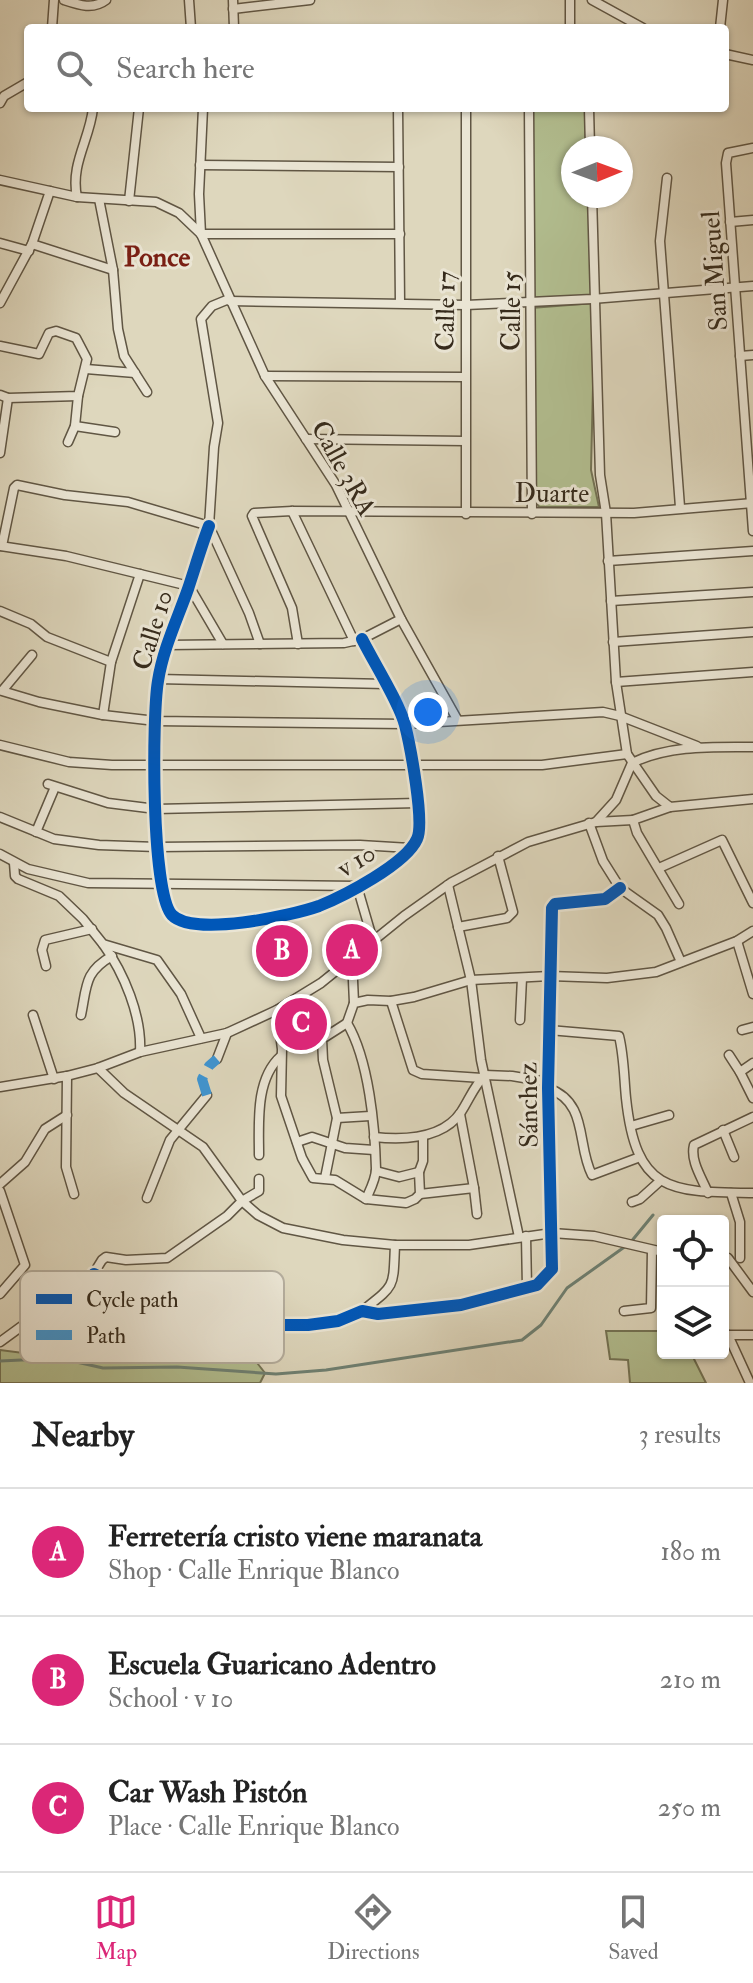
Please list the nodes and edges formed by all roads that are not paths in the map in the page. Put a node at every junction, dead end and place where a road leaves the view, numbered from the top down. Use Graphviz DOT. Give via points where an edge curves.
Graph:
graph roads {
  1 [pos="54,0"];
  2 [pos="64,0"];
  3 [pos="106,0"];
  4 [pos="187,0"];
  5 [pos="310,0"];
  6 [pos="570,0"];
  7 [pos="592,0"];
  8 [pos="723,0"];
  9 [pos="233,4"];
  10 [pos="52,24"];
  11 [pos="190,24"];
  12 [pos="234,24"];
  13 [pos="570,24"];
  14 [pos="636,24"];
  15 [pos="720,24"];
  16 [pos="729,55"];
  17 [pos="753,60"];
  18 [pos="24,84"];
  19 [pos="0,103"];
  20 [pos="92,112"];
  21 [pos="139,112"];
  22 [pos="203,112"];
  23 [pos="398,112"];
  24 [pos="466,112"];
  25 [pos="529,112"];
  26 [pos="589,112"];
  27 [pos="590,136"];
  28 [pos="753,148"];
  29 [pos="200,165"];
  30 [pos="399,167"];
  31 [pos="667,178"];
  32 [pos="0,180"];
  33 [pos="50,191"];
  34 [pos="77,197"];
  35 [pos="99,199"];
  36 [pos="129,201"];
  37 [pos="592,208"];
  38 [pos="753,220"];
  39 [pos="730,222"];
  40 [pos="201,234"];
  41 [pos="400,234"];
  42 [pos="0,243"];
  43 [pos="31,247"];
  44 [pos="113,270"];
  45 [pos="753,286"];
  46 [pos="735,288"];
  47 [pos="664,294"];
  48 [pos="595,299"];
  49 [pos="229,300"];
  50 [pos="0,302"];
  51 [pos="400,302"];
  52 [pos="532,303"];
  53 [pos="466,305"];
  54 [pos="0,346"];
  55 [pos="753,355"];
  56 [pos="740,356"];
  57 [pos="86,369"];
  58 [pos="135,373"];
  59 [pos="265,376"];
  60 [pos="465,377"];
  61 [pos="147,392"];
  62 [pos="4,396"];
  63 [pos="78,396"];
  64 [pos="749,423"];
  65 [pos="75,426"];
  66 [pos="115,432"];
  67 [pos="306,439"];
  68 [pos="465,441"];
  69 [pos="68,442"];
  70 [pos="0,453"];
  71 [pos="752,503"];
  72 [pos="680,507"];
  73 [pos="292,511"];
  74 [pos="351,512"];
  75 [pos="606,513"];
  76 [pos="466,514"];
  77 [pos="532,514"];
  78 [pos="209,526"];
  79 [pos="753,531"];
  80 [pos="1,546"];
  81 [pos="753,551"];
  82 [pos="608,561"];
  83 [pos="140,574"];
  84 [pos="189,586"];
  85 [pos="753,592"];
  86 [pos="611,601"];
  87 [pos="0,611"];
  88 [pos="401,619"];
  89 [pos="753,632"];
  90 [pos="358,640"];
  91 [pos="613,642"];
  92 [pos="223,644"];
  93 [pos="260,644"];
  94 [pos="298,644"];
  95 [pos="167,645"];
  96 [pos="32,655"];
  97 [pos="111,662"];
  98 [pos="753,672"];
  99 [pos="158,679"];
  100 [pos="616,682"];
  101 [pos="385,684"];
  102 [pos="103,715"];
  103 [pos="620,716"];
  104 [pos="457,719"];
  105 [pos="156,721"];
  106 [pos="405,724"];
  107 [pos="0,745"];
  108 [pos="697,746"];
  109 [pos="753,747"];
  110 [pos="627,754"];
  111 [pos="155,763"];
  112 [pos="632,763"];
  113 [pos="412,766"];
  114 [pos="753,799"];
  115 [pos="418,803"];
  116 [pos="670,807"];
  117 [pos="156,809"];
  118 [pos="0,817"];
  119 [pos="633,820"];
  120 [pos="592,823"];
  121 [pos="36,832"];
  122 [pos="157,847"];
  123 [pos="410,848"];
  124 [pos="0,854"];
  125 [pos="498,856"];
  126 [pos="14,863"];
  127 [pos="659,868"];
  128 [pos="448,885"];
  129 [pos="161,886"];
  130 [pos="357,886"];
  131 [pos="620,888"];
  132 [pos="753,903"];
  133 [pos="679,904"];
  134 [pos="458,927"];
  135 [pos="92,929"];
  136 [pos="753,931"];
  137 [pos="373,941"];
  138 [pos="737,941"];
  139 [pos="103,944"];
  140 [pos="112,956"];
  141 [pos="352,958"];
  142 [pos="681,962"];
  143 [pos="46,966"];
  144 [pos="550,976"];
  145 [pos="522,978"];
  146 [pos="471,980"];
  147 [pos="753,994"];
  148 [pos="391,1001"];
  149 [pos="354,1003"];
  150 [pos="277,1010"];
  151 [pos="33,1015"];
  152 [pos="81,1015"];
  153 [pos="520,1020"];
  154 [pos="347,1023"];
  155 [pos="753,1027"];
  156 [pos="549,1030"];
  157 [pos="742,1030"];
  158 [pos="227,1033"];
  159 [pos="201,1038"];
  160 [pos="140,1052"];
  161 [pos="729,1055"];
  162 [pos="281,1056"];
  163 [pos="217,1059"];
  164 [pos="753,1063"];
  165 [pos="98,1068"];
  166 [pos="740,1072"];
  167 [pos="67,1076"];
  168 [pos="483,1077"];
  169 [pos="54,1079"];
  170 [pos="548,1085"];
  171 [pos="0,1086"];
  172 [pos="207,1095"];
  173 [pos="753,1098"];
  174 [pos="460,1114"];
  175 [pos="67,1115"];
  176 [pos="669,1115"];
  177 [pos="370,1116"];
  178 [pos="753,1117"];
  179 [pos="337,1118"];
  180 [pos="631,1126"];
  181 [pos="723,1130"];
  182 [pos="177,1131"];
  183 [pos="423,1136"];
  184 [pos="374,1137"];
  185 [pos="297,1142"];
  186 [pos="334,1144"];
  187 [pos="374,1150"];
  188 [pos="259,1155"];
  189 [pos="640,1157"];
  190 [pos="734,1157"];
  191 [pos="376,1171"];
  192 [pos="419,1172"];
  193 [pos="325,1178"];
  194 [pos="259,1179"];
  195 [pos="660,1181"];
  196 [pos="0,1184"];
  197 [pos="474,1188"];
  198 [pos="0,1191"];
  199 [pos="708,1193"];
  200 [pos="731,1193"];
  201 [pos="753,1193"];
  202 [pos="74,1194"];
  203 [pos="418,1197"];
  204 [pos="147,1198"];
  205 [pos="366,1199"];
  206 [pos="242,1201"];
  207 [pos="632,1202"];
  208 [pos="477,1214"];
  209 [pos="552,1233"];
  210 [pos="523,1236"];
  211 [pos="395,1245"];
  212 [pos="652,1251"];
  213 [pos="657,1251"];
  214 [pos="729,1257"];
  215 [pos="740,1258"];
  216 [pos="753,1258"];
  217 [pos="729,1261"];
  218 [pos="96,1271"];
  219 [pos="527,1288"];
  220 [pos="753,1292"];
  221 [pos="0,1294"];
  222 [pos="362,1311"];
  223 [pos="624,1311"];
  224 [pos="284,1325"];
  225 [pos="20,1327"];
  226 [pos="729,1335"];
  227 [pos="753,1335"];
  228 [pos="0,1342"];
  229 [pos="729,1343"];
  230 [pos="750,1383"];
  1 -- 10 [label="street"];
  2 -- 3 [label="street" via="86,6"];
  4 -- 11 [label="street"];
  5 -- 9 [label="street"];
  6 -- 13 [label="street"];
  7 -- 14 [label="street"];
  8 -- 15 [label="street"];
  9 -- 12 [label="street"];
  16 -- 17 [label="street"];
  18 -- 19 [label="street"];
  20 -- 34 [label="street" via="75,173"];
  21 -- 36 [label="street"];
  22 -- 29 [label="street"];
  23 -- 30 [label="street"];
  24 -- 53 [label="street, Calle 17"];
  25 -- 52 [label="street, Calle 15"];
  26 -- 27 [label="street"];
  28 -- 39 [label="street, San Miguel" via="728,153"];
  29 -- 30 [label="street"];
  29 -- 40 [label="street"];
  30 -- 41 [label="street"];
  31 -- 47 [label="street" via="660,241"];
  32 -- 33 [label="street"];
  33 -- 34 [label="street"];
  33 -- 43 [label="street"];
  34 -- 35 [label="street"];
  35 -- 36 [label="street"];
  35 -- 44 [label="street"];
  36 -- 40 [label="street" via="156,202 179,213"];
  37 -- 48 [label="street"];
  38 -- 39 [label="street"];
  39 -- 46 [label="street, San Miguel"];
  40 -- 41 [label="street"];
  40 -- 49 [label="street, Calle 3RA"];
  41 -- 51 [label="street"];
  42 -- 43 [label="street"];
  43 -- 44 [label="street"];
  43 -- 50 [label="street"];
  44 -- 58 [label="street" via="118,329 124,356"];
  45 -- 46 [label="street"];
  46 -- 47 [label="street"];
  46 -- 56 [label="street, San Miguel"];
  47 -- 48 [label="street"];
  47 -- 72 [label="street"];
  48 -- 52 [label="street"];
  48 -- 75 [label="street" via="600,475"];
  49 -- 51 [label="street"];
  49 -- 59 [label="street, Calle 3RA"];
  49 -- 78 [label="street" via="212,306 201,319 218,423"];
  51 -- 53 [label="street"];
  52 -- 53 [label="street"];
  52 -- 77 [label="street, Calle 15"];
  53 -- 60 [label="street, Calle 17"];
  54 -- 57 [label="street" via="39,354 49,333 56,331 76,338 87,359"];
  55 -- 56 [label="street"];
  56 -- 64 [label="street, San Miguel"];
  57 -- 58 [label="street"];
  57 -- 63 [label="street"];
  58 -- 61 [label="street"];
  59 -- 60 [label="street"];
  59 -- 67 [label="street, Calle 3RA"];
  60 -- 68 [label="street, Calle 17"];
  62 -- 63 [label="street"];
  62 -- 70 [label="street"];
  63 -- 65 [label="street"];
  64 -- 71 [label="street, San Miguel"];
  65 -- 66 [label="street"];
  65 -- 69 [label="street"];
  67 -- 68 [label="street"];
  67 -- 74 [label="street, Calle 3RA"];
  68 -- 76 [label="street, Calle 17"];
  71 -- 72 [label="street, Duarte"];
  71 -- 79 [label="street, San Miguel"];
  72 -- 75 [label="street, Duarte"];
  73 -- 74 [label="street, Duarte"];
  73 -- 90 [label="street, v 10"];
  73 -- 94 [label="street, Duarte" via="252,516 292,608"];
  74 -- 76 [label="street, Duarte"];
  74 -- 88 [label="street, Calle 3RA"];
  75 -- 77 [label="street, Duarte"];
  75 -- 82 [label="street"];
  76 -- 77 [label="street, Duarte"];
  78 -- 80 [label="street" via="128,502 17,485"];
  78 -- 84 [label="street, Calle 10"];
  78 -- 93 [label="street"];
  80 -- 83 [label="street"];
  81 -- 82 [label="street"];
  82 -- 86 [label="street"];
  83 -- 84 [label="street"];
  83 -- 97 [label="street"];
  84 -- 92 [label="street"];
  84 -- 95 [label="street, Calle 10"];
  85 -- 86 [label="street"];
  86 -- 91 [label="street"];
  87 -- 97 [label="street" via="47,637"];
  88 -- 90 [label="street"];
  88 -- 104 [label="street, Calle 3RA"];
  89 -- 91 [label="street"];
  90 -- 94 [label="street"];
  90 -- 101 [label="street, v 10"];
  91 -- 100 [label="street"];
  92 -- 93 [label="street"];
  92 -- 95 [label="street"];
  93 -- 94 [label="street"];
  95 -- 99 [label="street, Calle 10"];
  96 -- 102 [label="street" via="2,691"];
  97 -- 102 [label="street"];
  98 -- 100 [label="street"];
  99 -- 101 [label="street"];
  99 -- 105 [label="street, Calle 10"];
  100 -- 103 [label="street"];
  101 -- 106 [label="street, v 10"];
  102 -- 105 [label="street"];
  103 -- 104 [label="street" via="603,712"];
  103 -- 108 [label="street"];
  103 -- 110 [label="street"];
  104 -- 106 [label="street"];
  105 -- 106 [label="street"];
  105 -- 111 [label="street, Calle 10"];
  106 -- 113 [label="street, v 10"];
  107 -- 111 [label="street" via="69,762"];
  108 -- 109 [label="street"];
  108 -- 112 [label="street"];
  110 -- 112 [label="street"];
  110 -- 113 [label="street" via="542,765"];
  111 -- 113 [label="street"];
  111 -- 117 [label="street, Calle 10"];
  112 -- 116 [label="street"];
  112 -- 120 [label="street" via="616,800"];
  113 -- 115 [label="street, v 10"];
  114 -- 116 [label="street"];
  115 -- 117 [label="street"];
  115 -- 123 [label="street, v 10" via="418,838"];
  116 -- 119 [label="street"];
  117 -- 121 [label="street" via="108,803 51,785"];
  117 -- 122 [label="street, Calle 10"];
  118 -- 121 [label="street"];
  119 -- 120 [label="street"];
  119 -- 127 [label="street"];
  120 -- 125 [label="street"];
  120 -- 131 [label="street" via="603,861"];
  121 -- 122 [label="street" via="99,845"];
  122 -- 123 [label="street"];
  122 -- 129 [label="street, v 10"];
  123 -- 130 [label="street, v 10" via="383,873"];
  124 -- 126 [label="street"];
  125 -- 128 [label="street"];
  125 -- 134 [label="street" via="513,912 507,918"];
  126 -- 129 [label="street" via="88,883"];
  126 -- 135 [label="street" via="18,879 59,896"];
  127 -- 132 [label="street" via="724,842"];
  127 -- 133 [label="street"];
  128 -- 134 [label="street"];
  128 -- 137 [label="street"];
  129 -- 130 [label="street"];
  129 -- 130 [label="street, v 10" via="172,915 207,925 291,914"];
  130 -- 137 [label="street"];
  131 -- 142 [label="street" via="658,915"];
  131 -- 144 [label="street, Sánchez" via="605,899 555,904"];
  134 -- 146 [label="street"];
  135 -- 139 [label="street"];
  135 -- 143 [label="street" via="45,940"];
  136 -- 138 [label="street"];
  137 -- 141 [label="street"];
  138 -- 142 [label="street"];
  138 -- 147 [label="street"];
  139 -- 140 [label="street"];
  139 -- 159 [label="street" via="157,960 181,994"];
  140 -- 152 [label="street" via="92,970"];
  140 -- 160 [label="street" via="138,1025"];
  141 -- 149 [label="street"];
  141 -- 150 [label="street"];
  142 -- 144 [label="street" via="656,972 607,978"];
  144 -- 145 [label="street"];
  144 -- 156 [label="street, Sánchez"];
  145 -- 146 [label="street"];
  145 -- 153 [label="street"];
  146 -- 148 [label="street"];
  146 -- 168 [label="street"];
  148 -- 149 [label="street"];
  148 -- 168 [label="street" via="413,1070"];
  149 -- 154 [label="street"];
  150 -- 158 [label="street"];
  150 -- 162 [label="street"];
  151 -- 169 [label="street"];
  154 -- 177 [label="street" via="361,1056"];
  154 -- 179 [label="street" via="322,1039"];
  155 -- 157 [label="street"];
  156 -- 170 [label="street, Sánchez"];
  156 -- 180 [label="street" via="619,1036"];
  158 -- 159 [label="street"];
  158 -- 163 [label="street"];
  159 -- 160 [label="street"];
  160 -- 165 [label="street"];
  161 -- 166 [label="street"];
  162 -- 185 [label="street" via="281,1096"];
  162 -- 188 [label="street" via="262,1092"];
  164 -- 166 [label="street"];
  165 -- 167 [label="street"];
  165 -- 182 [label="street"];
  166 -- 173 [label="street"];
  167 -- 169 [label="street"];
  167 -- 175 [label="street"];
  168 -- 170 [label="street" via="512,1076"];
  168 -- 174 [label="street"];
  168 -- 210 [label="street"];
  169 -- 171 [label="street"];
  170 -- 189 [label="street" via="572,1105 592,1175"];
  170 -- 209 [label="street, Sánchez"];
  172 -- 182 [label="street"];
  174 -- 183 [label="street" via="441,1130"];
  174 -- 197 [label="street"];
  175 -- 196 [label="street" via="45,1129 25,1162"];
  175 -- 202 [label="street" via="66,1167"];
  176 -- 180 [label="street"];
  177 -- 179 [label="street"];
  177 -- 184 [label="street"];
  178 -- 181 [label="street"];
  179 -- 186 [label="street"];
  180 -- 189 [label="street"];
  181 -- 190 [label="street"];
  181 -- 199 [label="street" via="692,1151"];
  182 -- 204 [label="street"];
  182 -- 206 [label="street" via="203,1147"];
  183 -- 184 [label="street"];
  183 -- 192 [label="street"];
  184 -- 187 [label="street"];
  185 -- 186 [label="street" via="312,1137"];
  185 -- 193 [label="street" via="308,1172"];
  186 -- 187 [label="street"];
  186 -- 193 [label="street"];
  187 -- 191 [label="street"];
  189 -- 195 [label="street"];
  191 -- 192 [label="street" via="399,1177"];
  191 -- 205 [label="street"];
  192 -- 203 [label="street"];
  193 -- 205 [label="street"];
  194 -- 206 [label="street" via="259,1191"];
  195 -- 199 [label="street"];
  195 -- 207 [label="street"];
  197 -- 203 [label="street"];
  197 -- 208 [label="street"];
  198 -- 221 [label="street" via="25,1265"];
  199 -- 200 [label="street"];
  200 -- 201 [label="street"];
  200 -- 215 [label="street" via="740,1222"];
  203 -- 205 [label="street" via="406,1203"];
  206 -- 211 [label="street" via="283,1228"];
  206 -- 218 [label="street" via="167,1258 106,1257"];
  209 -- 210 [label="street"];
  209 -- 212 [label="street" via="618,1240"];
  209 -- 219 [label="street, Sánchez" via="552,1269"];
  210 -- 211 [label="street" via="469,1245"];
  210 -- 219 [label="street"];
  211 -- 222 [label="street" via="388,1291"];
  212 -- 213 [label="street"];
  212 -- 223 [label="street" via="651,1308"];
  214 -- 215 [label="street"];
  215 -- 216 [label="street"];
  217 -- 220 [label="street"];
  219 -- 222 [label="street" via="461,1305"];
  222 -- 224 [label="street" via="338,1321"];
  225 -- 228 [label="street"];
  226 -- 227 [label="street"];
  229 -- 230 [label="street"];
}
